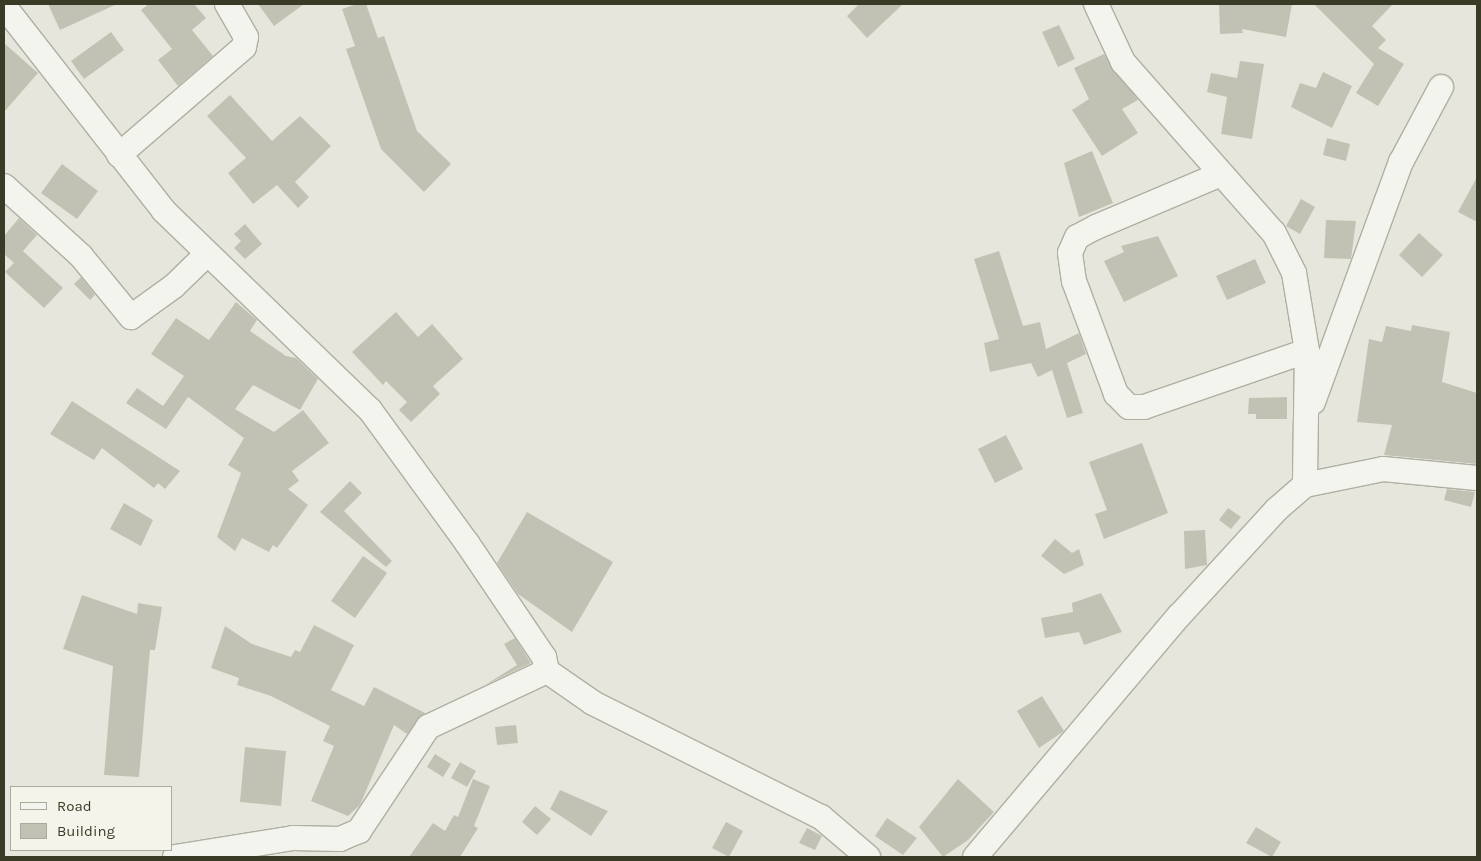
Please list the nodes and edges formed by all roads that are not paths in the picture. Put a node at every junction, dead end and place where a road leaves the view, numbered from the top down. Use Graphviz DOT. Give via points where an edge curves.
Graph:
graph roads {
  1 [pos="227,4"];
  2 [pos="1096,4"];
  3 [pos="4,6"];
  4 [pos="1441,87"];
  5 [pos="119,155"];
  6 [pos="1221,174"];
  7 [pos="4,186"];
  8 [pos="207,254"];
  9 [pos="1307,351"];
  10 [pos="1309,413"];
  11 [pos="1477,478"];
  12 [pos="1305,485"];
  13 [pos="546,671"];
  14 [pos="175,857"];
  15 [pos="868,857"];
  16 [pos="975,857"];
  1 -- 5 [label="street" via="246,37 244,47"];
  2 -- 6 [label="street" via="1124,62"];
  3 -- 5 [label="street"];
  4 -- 10 [label="street" via="1390,188"];
  5 -- 8 [label="street" via="164,211"];
  6 -- 9 [label="street" via="1274,233 1294,273"];
  6 -- 9 [label="street" via="1077,237 1070,253 1074,281 1116,394 1130,407 1144,407"];
  7 -- 8 [label="street" via="82,256 131,317 174,286"];
  8 -- 13 [label="street" via="370,410 467,543 544,657"];
  9 -- 10 [label="street"];
  10 -- 12 [label="street"];
  11 -- 12 [label="street" via="1383,469"];
  12 -- 16 [label="street" via="1276,510 1179,616"];
  13 -- 14 [label="street" via="428,727 360,831 340,839 293,838"];
  13 -- 15 [label="street" via="593,703 821,817"];
}
